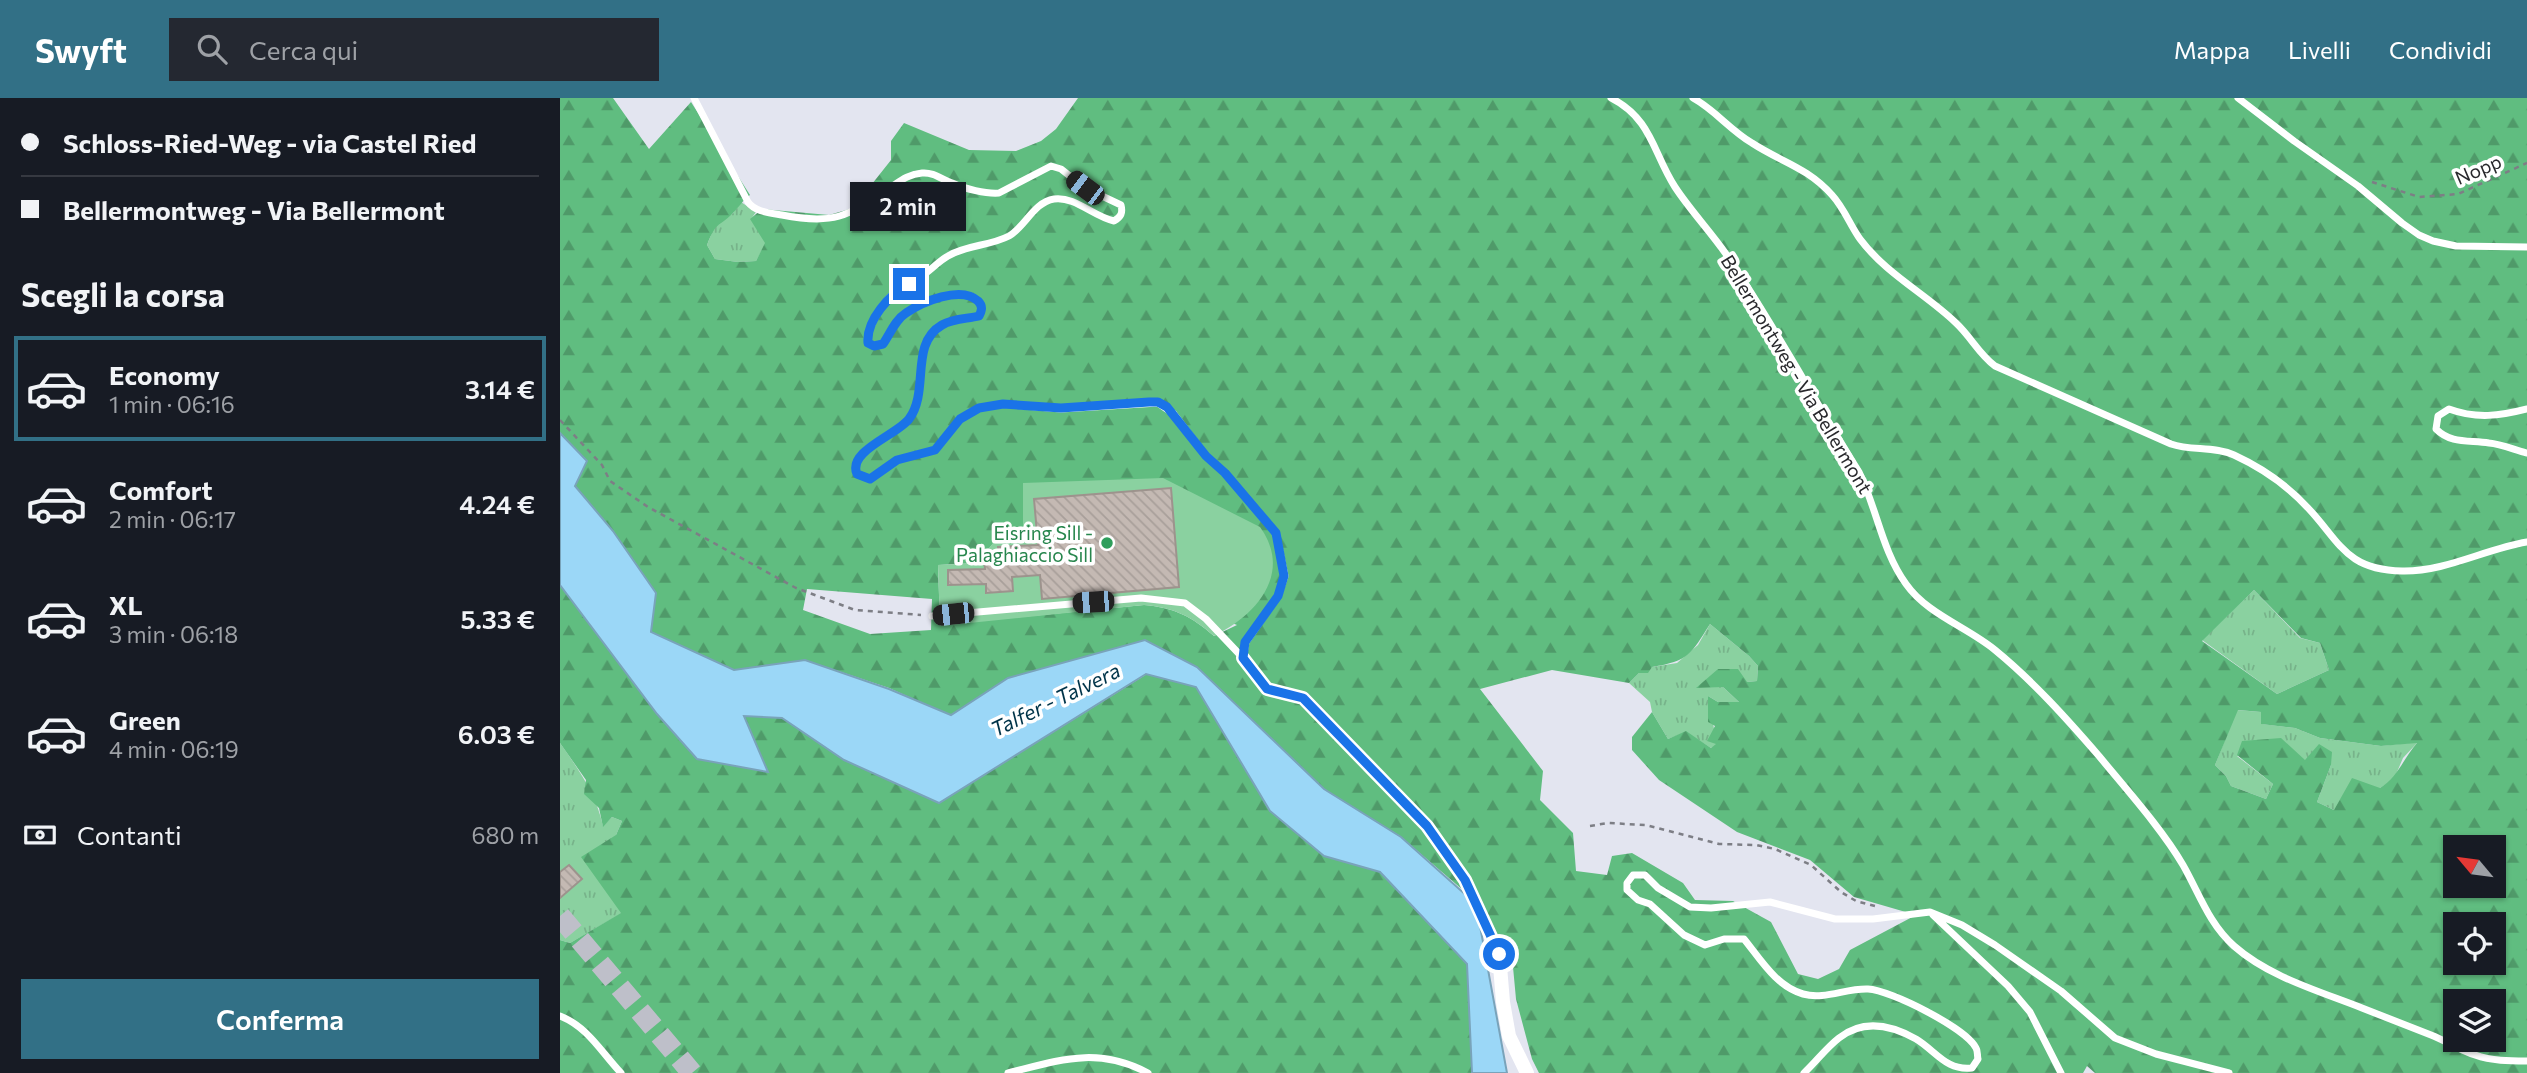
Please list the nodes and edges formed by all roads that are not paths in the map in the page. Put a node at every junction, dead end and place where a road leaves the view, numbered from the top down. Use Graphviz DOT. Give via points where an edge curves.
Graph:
graph roads {
  1 [pos="694,98"];
  2 [pos="1611,98"];
  3 [pos="1693,98"];
  4 [pos="2238,98"];
  5 [pos="2527,247"];
  6 [pos="2527,410"];
  7 [pos="2527,453"];
  8 [pos="2527,542"];
  9 [pos="932,616"];
  10 [pos="1243,658"];
  11 [pos="1930,912"];
  12 [pos="560,1016"];
  13 [pos="2527,1061"];
  14 [pos="621,1073"];
  15 [pos="1008,1073"];
  16 [pos="1148,1073"];
  17 [pos="1527,1073"];
  18 [pos="1804,1073"];
  19 [pos="2061,1073"];
  20 [pos="2229,1073"];
  1 -- 10 [label="lane" via="748,202 763,212 810,219 843,216 919,173 999,193 1051,166 1121,205 1120,217 1114,221 1075,202 1054,199 1009,236 948,256 897,290 872,321 867,335 874,346 883,344 906,313 950,294 976,299 982,310 979,316 944,324 932,332 922,353 920,386 911,417 862,454 855,468 857,474 870,479 897,460 935,450 968,412 990,405 1061,408 1158,402 1174,414 1276,533 1284,576 1278,596 1245,642"];
  2 -- 13 [label="lane, Bellermontweg - Via Bellermont" via="1622,103 1651,135 1675,187 1761,310 1859,472 1895,568 1908,587 2018,670 2098,755 2183,864 2202,904 2235,947 2268,969 2473,1055"];
  3 -- 8 [label="lane" via="1752,144 1804,169 1831,194 1860,239 1959,325 1995,366 2171,444 2232,454 2286,487 2309,508 2334,542 2360,561 2400,571 2428,569"];
  4 -- 5 [label="lane" via="2432,241"];
  6 -- 7 [label="lane" via="2497,416 2449,410 2438,416 2435,429 2459,441"];
  9 -- 10 [label="lane" via="1141,598 1185,603"];
  10 -- 17 [label="street" via="1267,689 1303,698 1427,826 1465,880 1499,954 1509,1036"];
  11 -- 18 [label="lane" via="1835,919 1770,902 1690,907 1645,875 1633,875 1627,890 1685,935 1705,945 1744,939 1780,982 1803,994 1867,989 1888,993 1962,1034 1976,1048 1978,1059 1972,1068 1959,1069 1917,1040 1885,1026 1861,1025 1839,1038"];
  11 -- 19 [label="lane" via="2030,1012"];
  11 -- 20 [label="lane" via="1995,945 2061,990 2115,1038"];
  12 -- 14 [label="lane" via="586,1032"];
  15 -- 16 [label="lane" via="1081,1056 1123,1061"];
}
